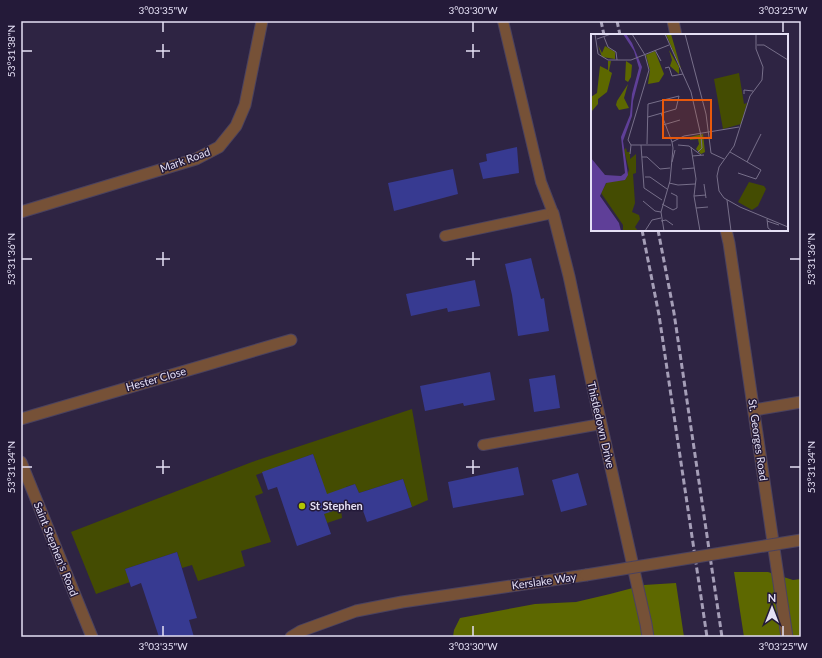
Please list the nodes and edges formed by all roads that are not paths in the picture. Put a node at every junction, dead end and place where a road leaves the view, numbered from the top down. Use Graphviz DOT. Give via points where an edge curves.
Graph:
graph roads {
  1 [pos="262,21"];
  2 [pos="503,21"];
  3 [pos="673,21"];
  4 [pos="676,34"];
  5 [pos="21,212"];
  6 [pos="553,213"];
  7 [pos="726,231"];
  8 [pos="445,236"];
  9 [pos="291,340"];
  10 [pos="801,402"];
  11 [pos="754,410"];
  12 [pos="21,419"];
  13 [pos="601,424"];
  14 [pos="483,445"];
  15 [pos="21,462"];
  16 [pos="801,540"];
  17 [pos="92,637"];
  18 [pos="291,637"];
  19 [pos="648,637"];
  20 [pos="787,637"];
  1 -- 5 [label="street, Mark Road" via="245,105 236,126 219,147 196,159"];
  2 -- 6 [label="lane" via="541,182"];
  3 -- 4 [label="street"];
  6 -- 8 [label="lane"];
  6 -- 13 [label="street, Thistledown Drive"];
  7 -- 11 [label="street, St. Georges Road"];
  9 -- 12 [label="street, Hester Close"];
  10 -- 11 [label="street"];
  11 -- 20 [label="street, St. Georges Road"];
  13 -- 14 [label="lane"];
  13 -- 19 [label="street, Thistledown Drive"];
  15 -- 17 [label="street, Saint Stephen's Road"];
  16 -- 18 [label="street, Kerslake Way, bridge" via="402,602 356,611"];
}
